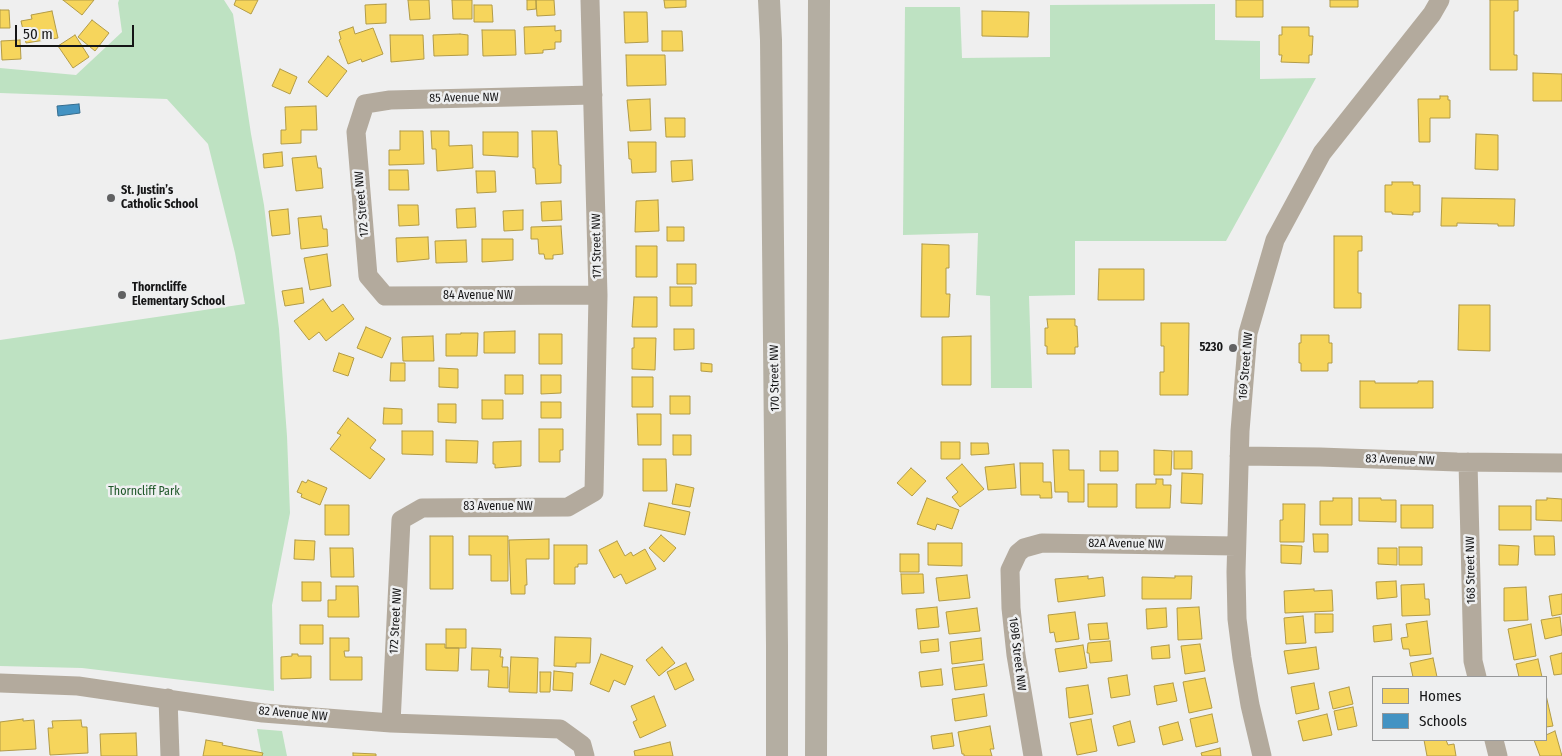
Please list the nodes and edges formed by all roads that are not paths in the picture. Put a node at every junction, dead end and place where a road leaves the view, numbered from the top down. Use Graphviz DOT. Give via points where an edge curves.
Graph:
graph roads {
  1 [pos="590,0"];
  2 [pos="769,0"];
  3 [pos="819,0"];
  4 [pos="1440,0"];
  5 [pos="593,94"];
  6 [pos="356,132"];
  7 [pos="368,276"];
  8 [pos="598,295"];
  9 [pos="1239,456"];
  10 [pos="1468,462"];
  11 [pos="1562,462"];
  12 [pos="594,492"];
  13 [pos="401,520"];
  14 [pos="1236,546"];
  15 [pos="1018,552"];
  16 [pos="1477,676"];
  17 [pos="0,683"];
  18 [pos="168,698"];
  19 [pos="391,722"];
  20 [pos="1494,741"];
  21 [pos="583,751"];
  22 [pos="170,756"];
  23 [pos="777,756"];
  24 [pos="816,756"];
  25 [pos="1033,756"];
  26 [pos="1262,756"];
  27 [pos="1498,756"];
  1 -- 5 [label="street, 171 Street NW"];
  2 -- 23 [label="main road, 170 Street NW"];
  3 -- 24 [label="main road"];
  4 -- 9 [label="street, 169 Street NW" via="1322,153 1275,240 1248,333"];
  5 -- 6 [label="street, 85 Avenue NW" via="390,100 364,104"];
  5 -- 8 [label="street, 171 Street NW"];
  6 -- 7 [label="street, 172 Street NW"];
  7 -- 8 [label="street, 84 Avenue NW" via="385,296"];
  8 -- 12 [label="street, 171 Street NW"];
  9 -- 10 [label="street, 83 Avenue NW"];
  9 -- 14 [label="street, 169 Street NW"];
  10 -- 11 [label="street, 83 Avenue NW"];
  10 -- 16 [label="street, 168 Street NW" via="1473,661"];
  12 -- 13 [label="street, 83 Avenue NW" via="568,507 422,508"];
  13 -- 19 [label="street, 172 Street NW"];
  14 -- 15 [label="street, 82A Avenue NW" via="1042,543"];
  14 -- 26 [label="street, 169 Street NW" via="1237,619 1250,705"];
  15 -- 25 [label="street, 169B Street NW" via="1010,570 1011,608"];
  17 -- 18 [label="street, 82 Avenue NW" via="78,686"];
  18 -- 19 [label="street, 82 Avenue NW" via="263,712"];
  18 -- 22 [label="street"];
  19 -- 21 [label="street, 82 Avenue NW" via="560,729"];
  20 -- 27 [label="street"];
}
